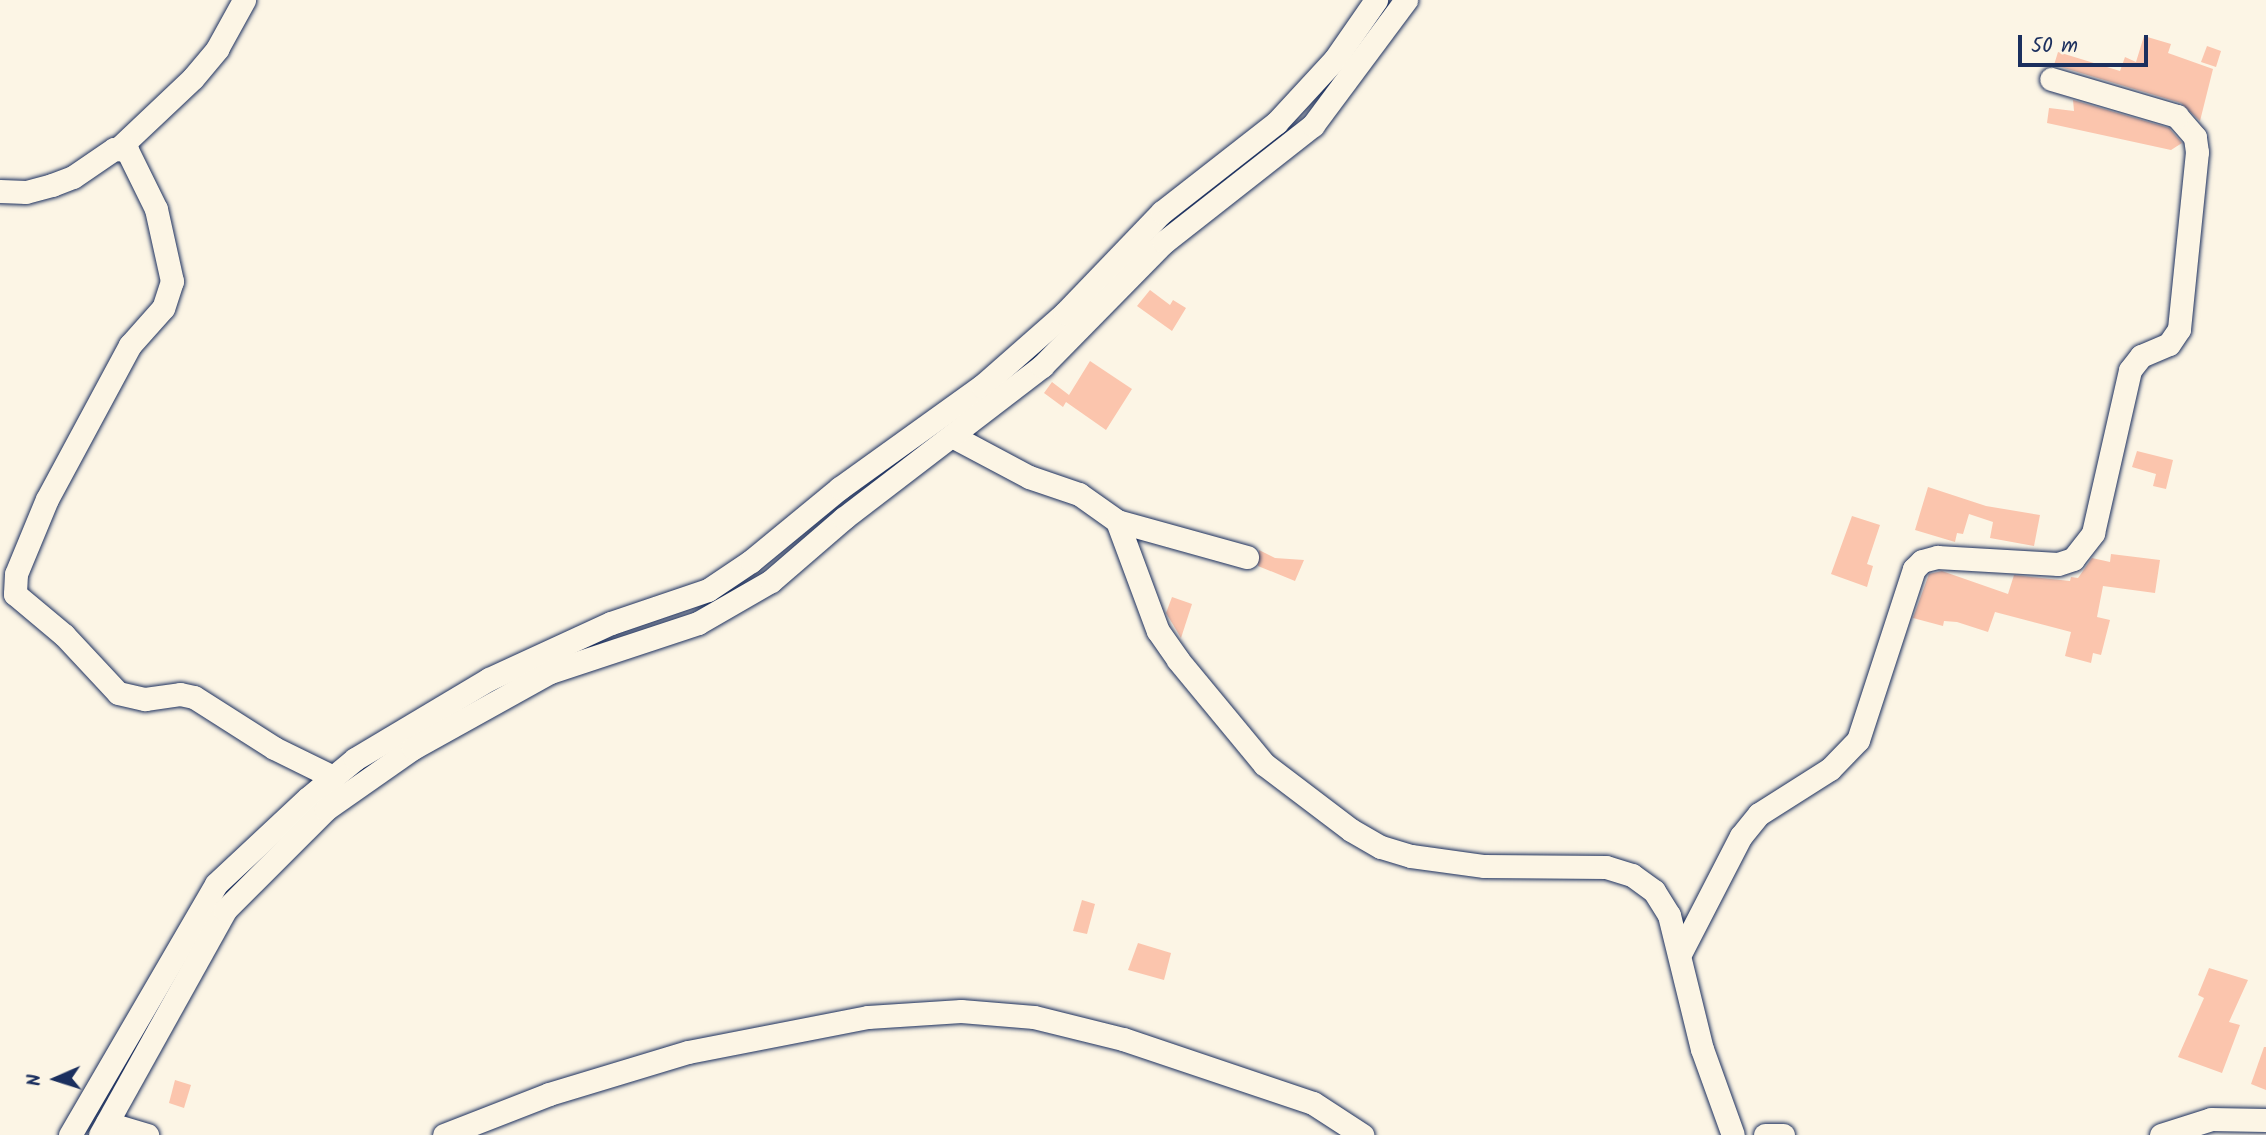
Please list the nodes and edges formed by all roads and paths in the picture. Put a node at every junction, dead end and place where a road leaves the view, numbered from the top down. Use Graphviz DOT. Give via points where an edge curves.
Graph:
graph roads {
  1 [pos="244,0"];
  2 [pos="1376,0"];
  3 [pos="1406,0"];
  4 [pos="2051,79"];
  5 [pos="120,147"];
  6 [pos="0,191"];
  7 [pos="952,436"];
  8 [pos="1116,521"];
  9 [pos="1247,556"];
  10 [pos="333,777"];
  11 [pos="1681,952"];
  12 [pos="2266,1120"];
  13 [pos="103,1129"];
  14 [pos="70,1135"];
  15 [pos="148,1135"];
  16 [pos="444,1135"];
  17 [pos="1362,1135"];
  18 [pos="1733,1135"];
  19 [pos="1765,1135"];
  20 [pos="1783,1135"];
  21 [pos="2161,1135"];
  1 -- 5 [label="street" via="193,78"];
  2 -- 10 [label="street" via="1335,59 1276,123 1162,212 1065,313 982,386 840,488 751,561 709,590 611,623 489,679 416,719"];
  3 -- 7 [label="street" via="1314,125 1186,223 1042,366"];
  4 -- 11 [label="street" via="2177,116 2195,137 2197,152 2179,329 2169,344 2141,356 2130,370 2093,533 2073,559 2058,564 1937,557 1914,569 1858,740 1830,769 1759,814 1741,836"];
  5 -- 6 [label="street" via="52,185 26,192"];
  5 -- 10 [label="street" via="135,159 156,209 170,263 169,296 131,345 47,499 16,574 15,594 65,635 118,693 145,699 180,694 194,697 274,748"];
  7 -- 8 [label="street" via="1029,477 1079,494"];
  7 -- 13 [label="street" via="752,594 698,623 550,672 413,748 326,809 225,910"];
  8 -- 9 [label="street"];
  8 -- 11 [label="street" via="1158,631 1178,660 1248,747 1311,802 1381,847 1412,856 1484,866 1606,867 1632,875 1654,891"];
  10 -- 14 [label="street" via="216,884"];
  11 -- 18 [label="street" via="1702,1049"];
  12 -- 21 [label="street" via="2211,1119"];
  13 -- 15 [label="street"];
  16 -- 17 [label="street" via="549,1094 688,1052 868,1017 961,1011 1034,1017 1123,1039 1313,1103"];
  19 -- 20 [label="street"];
}
